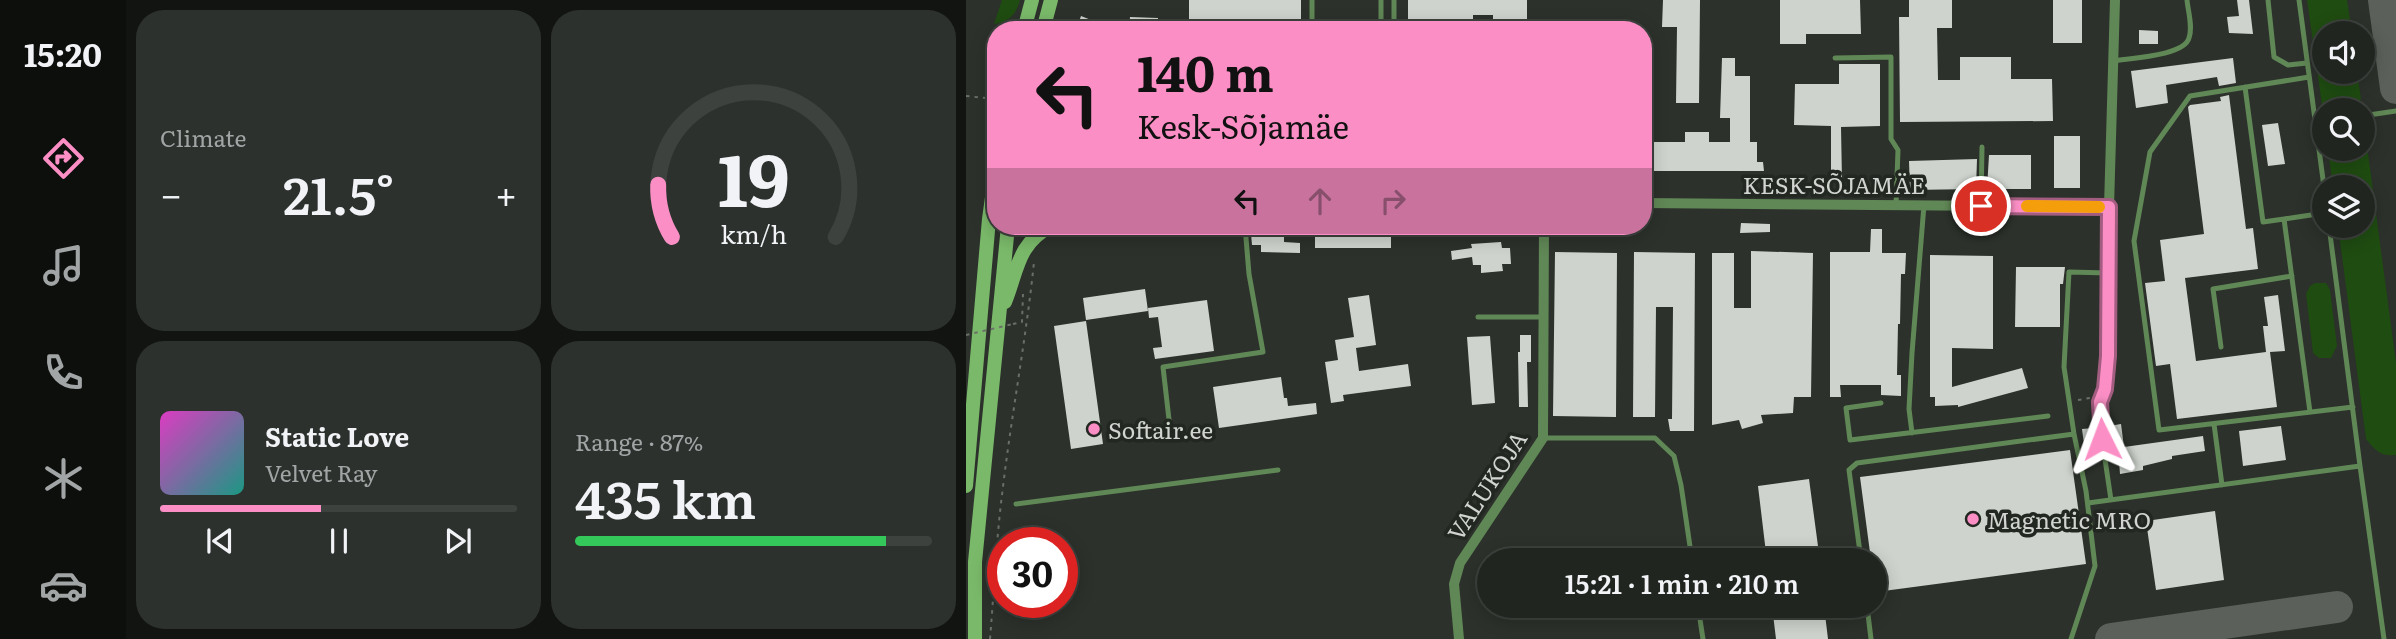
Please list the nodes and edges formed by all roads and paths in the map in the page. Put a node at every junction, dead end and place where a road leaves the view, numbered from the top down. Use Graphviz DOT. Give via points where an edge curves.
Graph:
graph roads {
  1 [pos="1032,0"];
  2 [pos="1051,0"];
  3 [pos="1312,0"];
  4 [pos="1381,0"];
  5 [pos="1394,0"];
  6 [pos="2115,0"];
  7 [pos="2187,0"];
  8 [pos="2268,0"];
  9 [pos="2299,0"];
  10 [pos="1026,21"];
  11 [pos="1045,21"];
  12 [pos="1312,21"];
  13 [pos="1381,21"];
  14 [pos="1394,21"];
  15 [pos="1835,58"];
  16 [pos="2113,61"];
  17 [pos="2307,63"];
  18 [pos="2309,77"];
  19 [pos="2245,87"];
  20 [pos="966,96"];
  21 [pos="987,98"];
  22 [pos="2312,100"];
  23 [pos="2396,111"];
  24 [pos="2375,114"];
  25 [pos="1982,147"];
  26 [pos="1652,204"];
  27 [pos="1896,205"];
  28 [pos="1924,205"];
  29 [pos="1981,206"];
  30 [pos="2109,207"];
  31 [pos="2312,215"];
  32 [pos="2284,219"];
  33 [pos="990,235"];
  34 [pos="1007,235"];
  35 [pos="1038,235"];
  36 [pos="1246,235"];
  37 [pos="1544,235"];
  38 [pos="2331,238"];
  39 [pos="1035,257"];
  40 [pos="2108,273"];
  41 [pos="2292,276"];
  42 [pos="1032,280"];
  43 [pos="1023,282"];
  44 [pos="1023,295"];
  45 [pos="999,317"];
  46 [pos="1478,317"];
  47 [pos="1544,317"];
  48 [pos="966,335"];
  49 [pos="2221,347"];
  50 [pos="1881,403"];
  51 [pos="2353,407"];
  52 [pos="2310,412"];
  53 [pos="2048,416"];
  54 [pos="2214,424"];
  55 [pos="1912,433"];
  56 [pos="2074,434"];
  57 [pos="1171,436"];
  58 [pos="1543,438"];
  59 [pos="2102,439"];
  60 [pos="2360,466"];
  61 [pos="1278,470"];
  62 [pos="2222,485"];
  63 [pos="966,486"];
  64 [pos="2111,500"];
  65 [pos="2088,503"];
  66 [pos="1016,504"];
  67 [pos="1690,548"];
  68 [pos="1859,548"];
  69 [pos="1700,618"];
  70 [pos="1868,618"];
  71 [pos="975,639"];
  72 [pos="990,639"];
  73 [pos="1459,639"];
  74 [pos="1703,639"];
  75 [pos="1871,639"];
  76 [pos="2071,639"];
  77 [pos="2384,639"];
  1 -- 10 [label="main road"];
  2 -- 11 [label="main road"];
  3 -- 12 [label="lane"];
  4 -- 13 [label="lane"];
  5 -- 14 [label="lane"];
  6 -- 16 [label="street"];
  7 -- 16 [label="lane" via="2190,31 2184,47"];
  8 -- 17 [label="lane" via="2274,57 2288,65"];
  9 -- 17 [label="lane"];
  15 -- 27 [label="lane" via="1891,57 1891,139 1898,150"];
  16 -- 30 [label="street"];
  17 -- 18 [label="lane"];
  18 -- 19 [label="lane"];
  18 -- 22 [label="lane"];
  19 -- 32 [label="lane" via="2263,222"];
  19 -- 54 [label="lane" via="2190,96 2150,152 2134,241 2159,430"];
  20 -- 21 [label="path"];
  23 -- 24 [label="lane"];
  25 -- 29 [label="lane"];
  26 -- 27 [label="street, KESK-SÕJAMÄE"];
  27 -- 28 [label="street, KESK-SÕJAMÄE"];
  28 -- 29 [label="street, KESK-SÕJAMÄE"];
  28 -- 55 [label="lane" via="1909,408"];
  29 -- 30 [label="street, KESK-SÕJAMÄE"];
  30 -- 40 [label="street"];
  31 -- 32 [label="lane"];
  32 -- 41 [label="lane"];
  33 -- 63 [label="main road"];
  34 -- 45 [label="main road"];
  35 -- 45 [label="main road" via="1021,254"];
  36 -- 57 [label="lane" via="1263,352 1163,368"];
  37 -- 47 [label="street, VALUKOJA"];
  38 -- 51 [label="lane"];
  39 -- 42 [label="path"];
  40 -- 56 [label="lane" via="2069,272 2064,367"];
  40 -- 59 [label="street" via="2108,356 2099,415"];
  41 -- 49 [label="lane" via="2213,289"];
  41 -- 52 [label="lane"];
  42 -- 43 [label="path"];
  42 -- 72 [label="path" via="1001,498"];
  44 -- 48 [label="path, bridge" via="1022,322"];
  45 -- 71 [label="main road" via="975,562"];
  46 -- 47 [label="lane"];
  47 -- 58 [label="street, VALUKOJA"];
  50 -- 55 [label="lane" via="1846,408 1850,440"];
  51 -- 52 [label="lane"];
  51 -- 60 [label="lane"];
  52 -- 54 [label="lane"];
  53 -- 55 [label="lane"];
  54 -- 62 [label="lane"];
  56 -- 65 [label="lane"];
  56 -- 68 [label="lane" via="1857,463 1849,470"];
  58 -- 67 [label="lane" via="1655,438 1674,456"];
  58 -- 73 [label="street, VALUKOJA" via="1461,563 1454,584"];
  59 -- 64 [label="lane"];
  60 -- 62 [label="lane"];
  60 -- 77 [label="lane"];
  61 -- 66 [label="lane"];
  62 -- 64 [label="lane"];
  64 -- 65 [label="lane"];
  65 -- 76 [label="lane" via="2095,566"];
  69 -- 74 [label="lane"];
  70 -- 75 [label="lane"];
}
